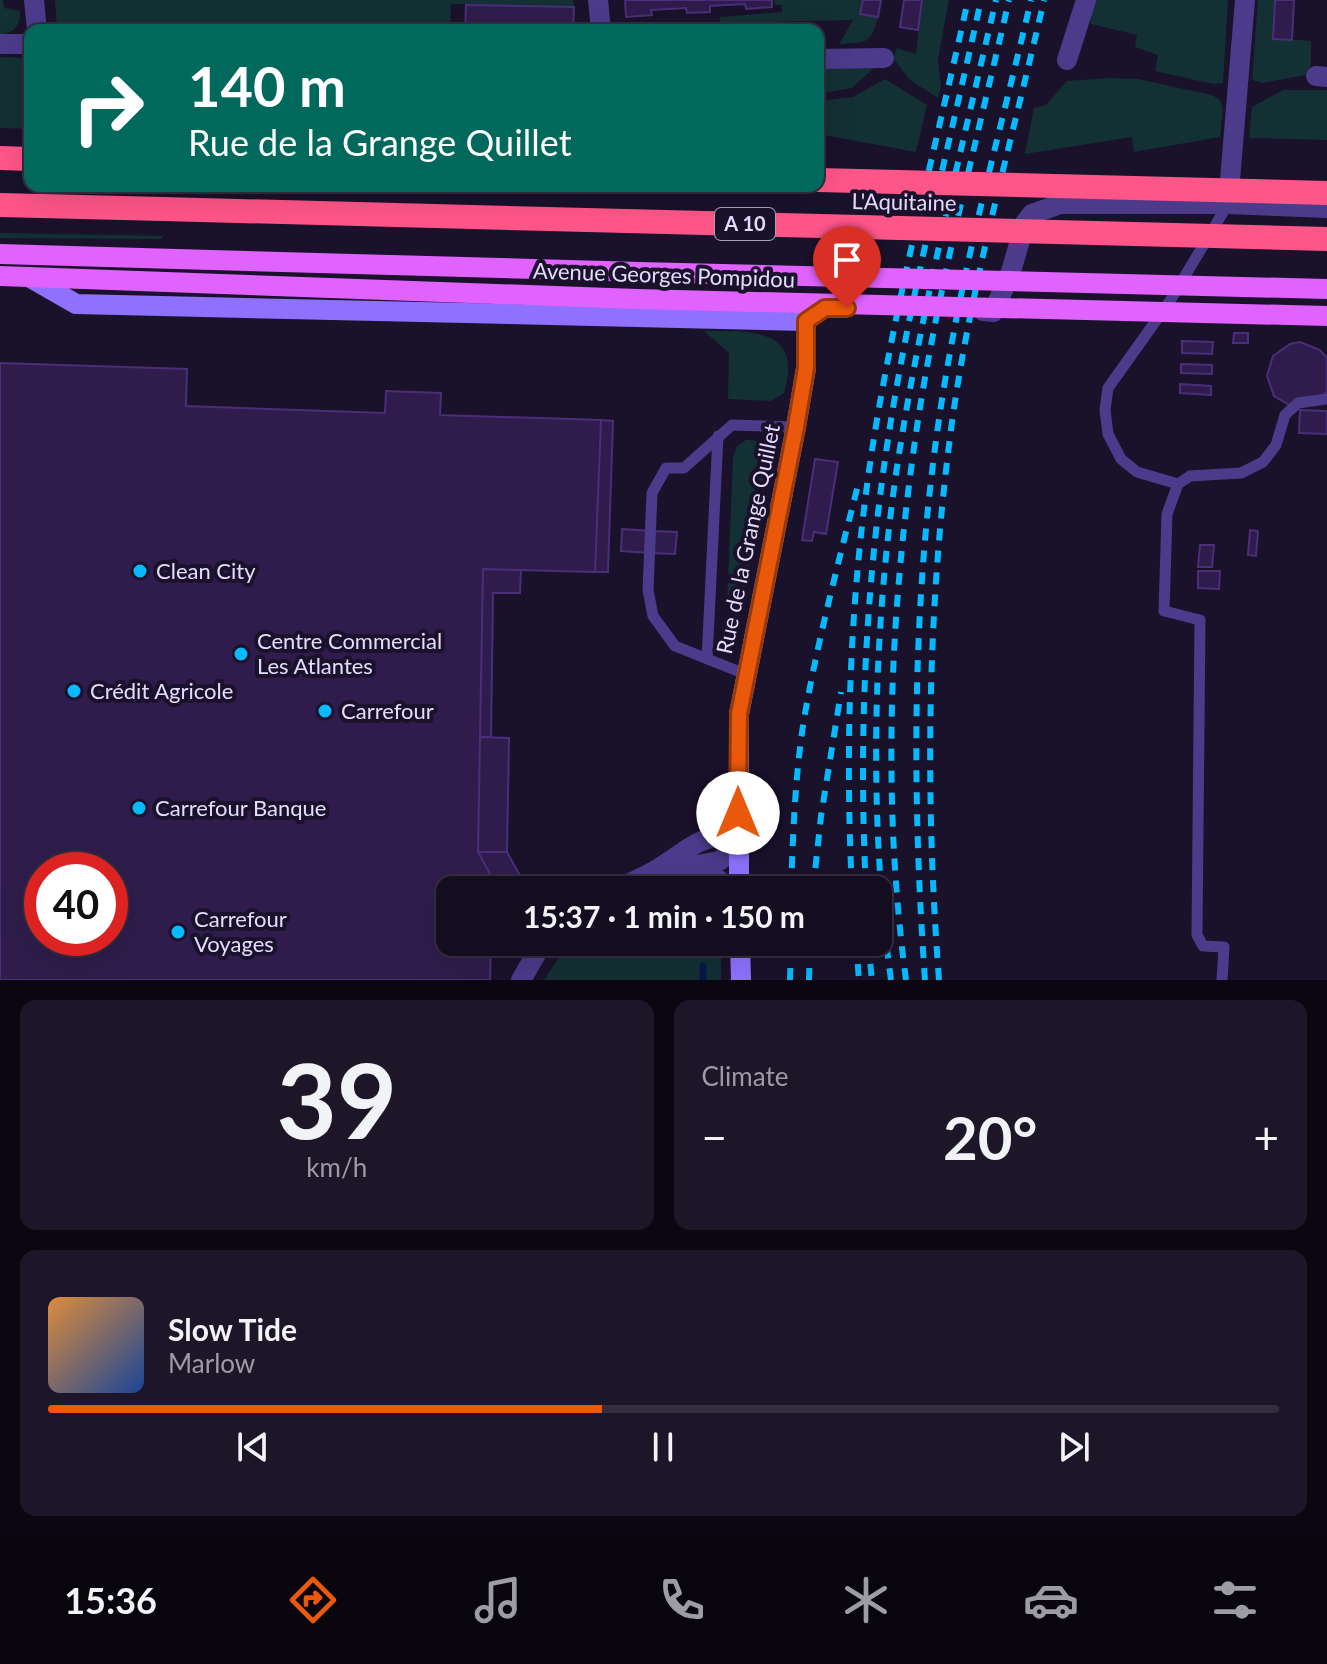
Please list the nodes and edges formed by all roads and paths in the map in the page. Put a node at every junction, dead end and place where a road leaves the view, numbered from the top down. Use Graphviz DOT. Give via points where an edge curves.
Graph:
graph roads {
  1 [pos="34,0"];
  2 [pos="598,0"];
  3 [pos="1086,0"];
  4 [pos="1245,0"];
  5 [pos="36,24"];
  6 [pos="600,24"];
  7 [pos="0,44"];
  8 [pos="24,44"];
  9 [pos="884,58"];
  10 [pos="824,59"];
  11 [pos="1067,60"];
  12 [pos="0,158"];
  13 [pos="24,159"];
  14 [pos="824,180"];
  15 [pos="1327,193"];
  16 [pos="1228,204"];
  17 [pos="0,205"];
  18 [pos="1327,208"];
  19 [pos="1327,239"];
  20 [pos="0,254"];
  21 [pos="0,276"];
  22 [pos="29,277"];
  23 [pos="1327,289"];
  24 [pos="877,309"];
  25 [pos="975,311"];
  26 [pos="1327,316"];
  27 [pos="806,321"];
  28 [pos="1327,399"];
  29 [pos="796,427"];
  30 [pos="718,436"];
  31 [pos="1178,484"];
  32 [pos="707,659"];
  33 [pos="745,674"];
  34 [pos="738,841"];
  35 [pos="688,867"];
  36 [pos="657,869"];
  37 [pos="643,876"];
  38 [pos="713,876"];
  39 [pos="739,876"];
  40 [pos="535,956"];
  41 [pos="740,956"];
  42 [pos="521,980"];
  43 [pos="741,980"];
  44 [pos="1222,980"];
  1 -- 5 [label="street"];
  2 -- 6 [label="street"];
  3 -- 11 [label="street"];
  4 -- 16 [label="street"];
  7 -- 8 [label="street"];
  9 -- 10 [label="street"];
  12 -- 13 [label="highway"];
  14 -- 15 [label="highway, L'Aquitaine, bridge"];
  16 -- 18 [label="street"];
  16 -- 25 [label="street" via="1060,204 1032,214 993,312"];
  16 -- 31 [label="lane" via="1108,388 1108,434 1121,459 1137,472"];
  17 -- 19 [label="highway, L'Aquitaine / A 10, bridge"];
  20 -- 23 [label="main road, Avenue Georges Pompidou, bridge"];
  21 -- 22 [label="main road, Avenue Georges Pompidou"];
  22 -- 26 [label="main road, Avenue Georges Pompidou, bridge"];
  22 -- 27 [label="street" via="76,304"];
  24 -- 27 [label="street" via="825,308"];
  27 -- 29 [label="street, Rue de la Grange Quillet" via="806,368"];
  28 -- 31 [label="lane" via="1298,403 1285,415 1276,445 1263,462 1241,473 1190,476"];
  29 -- 30 [label="lane" via="732,425"];
  29 -- 33 [label="street, Rue de la Grange Quillet"];
  30 -- 32 [label="lane"];
  30 -- 32 [label="lane" via="684,468 666,468 652,493 648,590 653,616 675,646"];
  31 -- 44 [label="lane" via="1167,514 1164,611 1200,620 1197,935 1203,946 1224,947"];
  32 -- 33 [label="lane"];
  33 -- 34 [label="street, Rue de la Grange Quillet" via="739,714"];
  34 -- 35 [label="street" via="719,861"];
  34 -- 36 [label="street" via="722,835 704,838"];
  34 -- 39 [label="street, Rue de la Grange Quillet"];
  35 -- 36 [label="street"];
  35 -- 38 [label="street"];
  36 -- 37 [label="street"];
  40 -- 42 [label="street"];
  41 -- 43 [label="street"];
}
